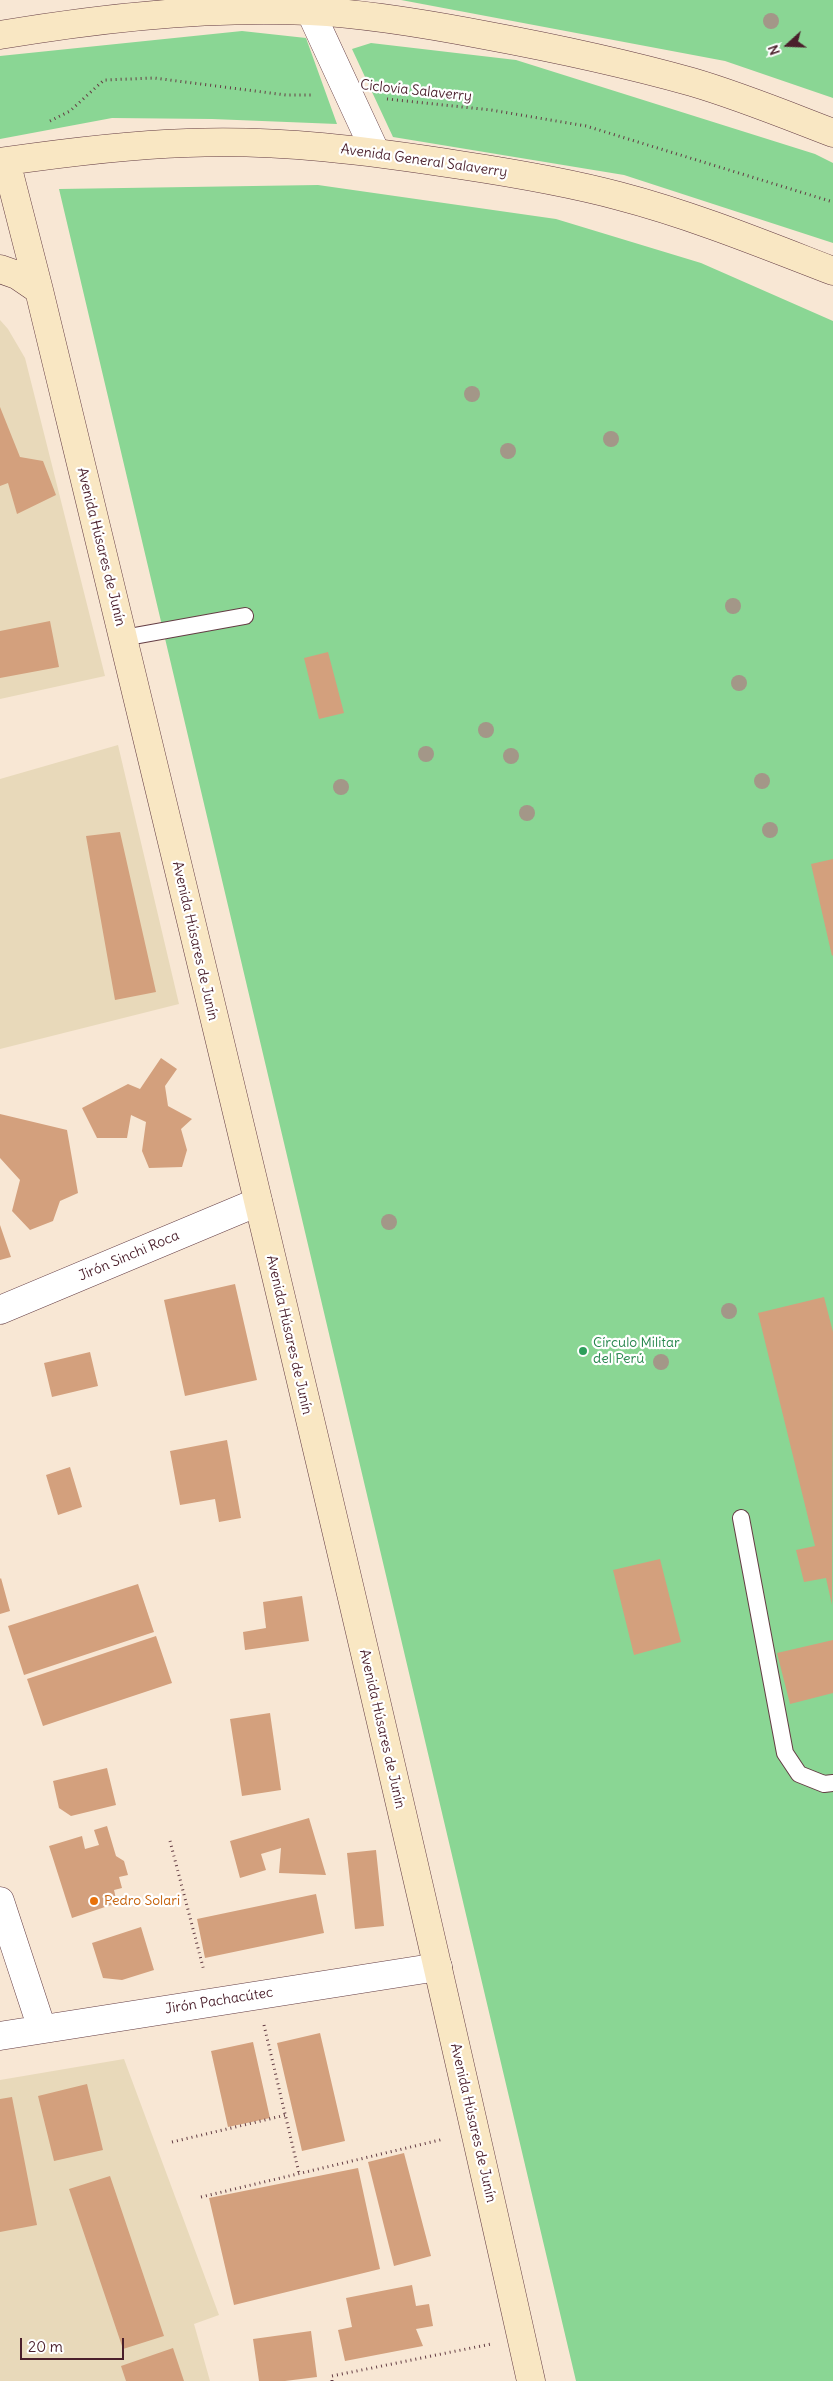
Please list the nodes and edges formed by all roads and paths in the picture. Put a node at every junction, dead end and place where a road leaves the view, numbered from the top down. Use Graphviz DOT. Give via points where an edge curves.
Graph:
graph roads {
  1 [pos="308,6"];
  2 [pos="178,7"];
  3 [pos="0,35"];
  4 [pos="348,95"];
  5 [pos="45,124"];
  6 [pos="833,132"];
  7 [pos="375,152"];
  8 [pos="3,161"];
  9 [pos="833,202"];
  10 [pos="0,269"];
  11 [pos="833,271"];
  12 [pos="39,290"];
  13 [pos="244,616"];
  14 [pos="123,638"];
  15 [pos="258,1202"];
  16 [pos="0,1310"];
  17 [pos="741,1518"];
  18 [pos="833,1783"];
  19 [pos="170,1841"];
  20 [pos="0,1901"];
  21 [pos="438,1967"];
  22 [pos="256,1995"];
  23 [pos="212,2002"];
  24 [pos="42,2029"];
  25 [pos="0,2036"];
  26 [pos="286,2115"];
  27 [pos="475,2131"];
  28 [pos="172,2142"];
  29 [pos="300,2173"];
  30 [pos="201,2196"];
  31 [pos="522,2338"];
  32 [pos="332,2381"];
  33 [pos="531,2381"];
  1 -- 2 [label="street" via="250,10"];
  1 -- 4 [label="street"];
  1 -- 6 [label="street" via="539,45 624,64 693,82"];
  2 -- 3 [label="street"];
  4 -- 5 [label="path, Ciclovía Salaverry" via="286,95 154,78 104,80 70,111"];
  4 -- 7 [label="street"];
  4 -- 9 [label="path, Ciclovía Salaverry" via="491,110 586,126"];
  7 -- 8 [label="street, Avenida General Salaverry" via="290,145 189,143 110,148"];
  7 -- 11 [label="street, Avenida General Salaverry" via="515,174 619,196 697,219"];
  8 -- 12 [label="street, Avenida Húsares de Junín"];
  10 -- 12 [label="street" via="17,275"];
  12 -- 14 [label="street, Avenida Húsares de Junín"];
  13 -- 14 [label="lane"];
  14 -- 15 [label="street, Avenida Húsares de Junín"];
  15 -- 16 [label="street, Jirón Sinchi Roca"];
  15 -- 21 [label="street, Avenida Húsares de Junín"];
  17 -- 18 [label="lane" via="785,1754 799,1774 824,1784"];
  19 -- 23 [label="path"];
  20 -- 24 [label="street"];
  21 -- 22 [label="street, Jirón Pachacútec"];
  21 -- 27 [label="street, Avenida Húsares de Junín"];
  22 -- 23 [label="street, Jirón Pachacútec"];
  22 -- 26 [label="path"];
  23 -- 24 [label="street, Jirón Pachacútec"];
  24 -- 25 [label="street, Jirón Pachacútec"];
  26 -- 28 [label="path"];
  26 -- 29 [label="path"];
  27 -- 29 [label="path"];
  27 -- 31 [label="street, Avenida Húsares de Junín"];
  29 -- 30 [label="path"];
  31 -- 32 [label="path" via="332,2376"];
  31 -- 33 [label="street, Avenida Húsares de Junín"];
}
